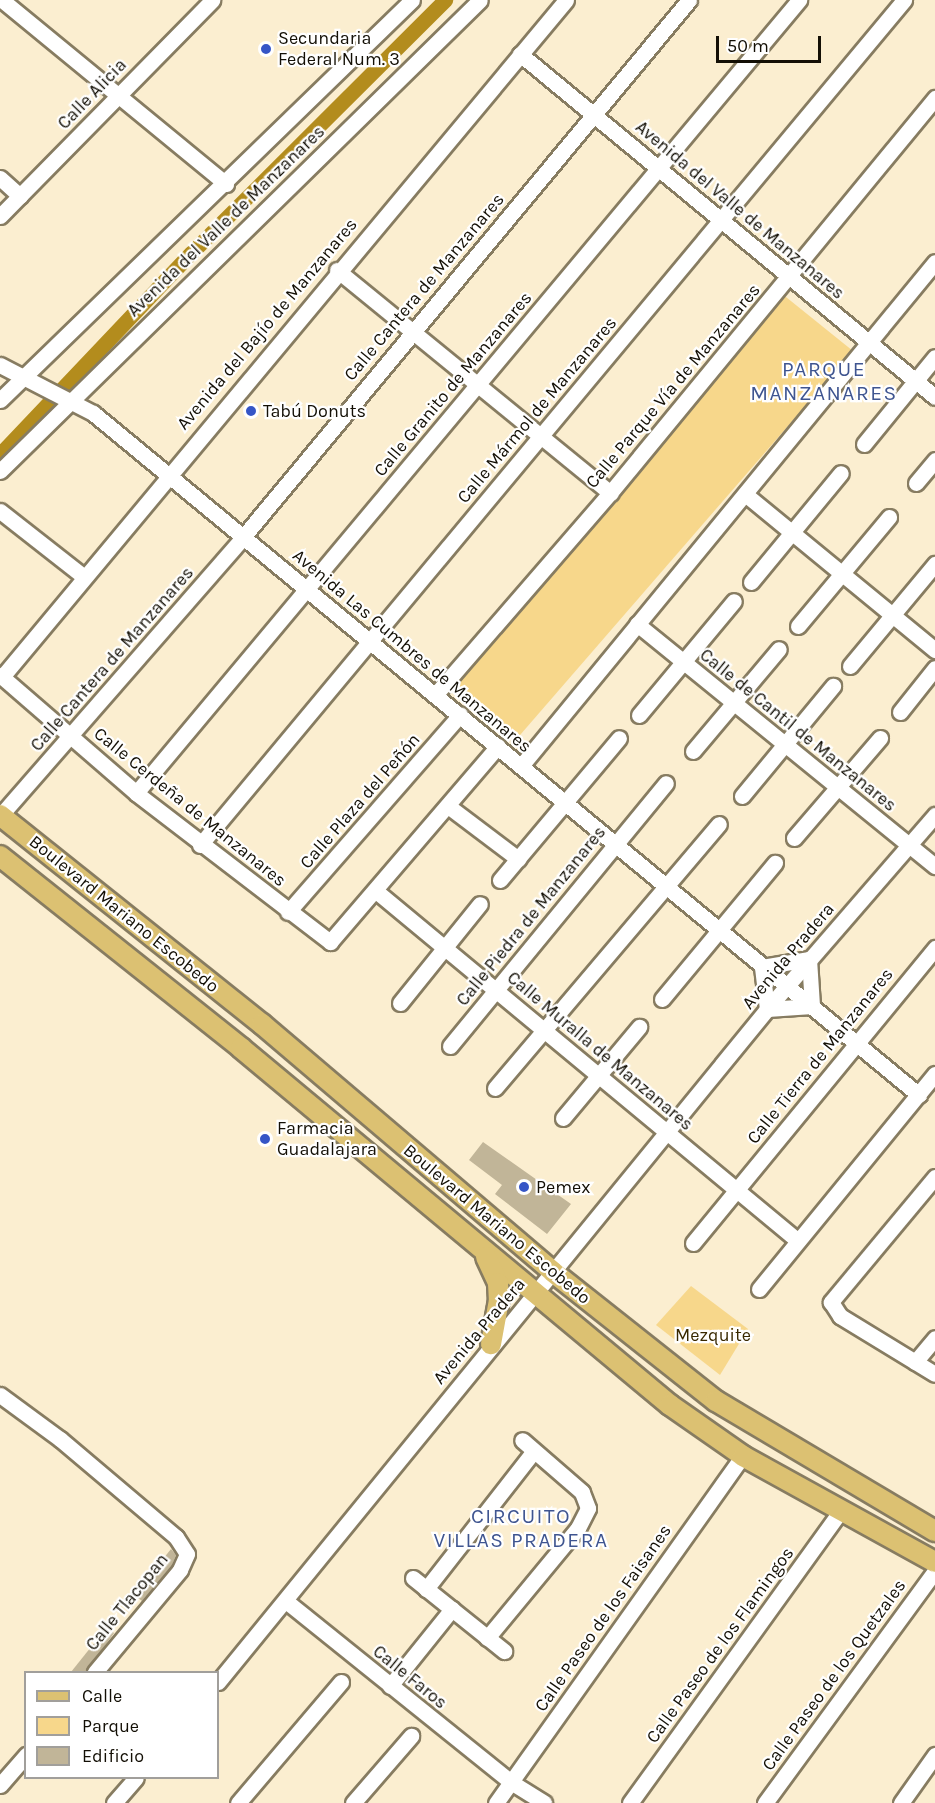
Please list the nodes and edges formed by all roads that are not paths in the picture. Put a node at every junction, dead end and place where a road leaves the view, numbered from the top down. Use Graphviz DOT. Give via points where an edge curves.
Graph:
graph roads {
  1 [pos="2,0"];
  2 [pos="412,0"];
  3 [pos="480,0"];
  4 [pos="566,0"];
  5 [pos="689,0"];
  6 [pos="799,0"];
  7 [pos="904,0"];
  8 [pos="210,1"];
  9 [pos="520,54"];
  10 [pos="119,95"];
  11 [pos="935,98"];
  12 [pos="592,114"];
  13 [pos="658,167"];
  14 [pos="0,178"];
  15 [pos="226,184"];
  16 [pos="20,196"];
  17 [pos="0,216"];
  18 [pos="722,219"];
  19 [pos="935,262"];
  20 [pos="337,270"];
  21 [pos="789,276"];
  22 [pos="414,330"];
  23 [pos="868,342"];
  24 [pos="935,357"];
  25 [pos="0,365"];
  26 [pos="27,377"];
  27 [pos="915,381"];
  28 [pos="480,384"];
  29 [pos="935,397"];
  30 [pos="69,398"];
  31 [pos="0,400"];
  32 [pos="541,436"];
  33 [pos="864,444"];
  34 [pos="935,460"];
  35 [pos="0,471"];
  36 [pos="167,473"];
  37 [pos="841,473"];
  38 [pos="916,483"];
  39 [pos="610,493"];
  40 [pos="745,494"];
  41 [pos="0,511"];
  42 [pos="889,517"];
  43 [pos="792,534"];
  44 [pos="243,537"];
  45 [pos="935,564"];
  46 [pos="841,575"];
  47 [pos="83,576"];
  48 [pos="751,582"];
  49 [pos="307,588"];
  50 [pos="734,601"];
  51 [pos="891,615"];
  52 [pos="637,624"];
  53 [pos="798,626"];
  54 [pos="371,640"];
  55 [pos="779,649"];
  56 [pos="935,651"];
  57 [pos="684,662"];
  58 [pos="850,666"];
  59 [pos="935,668"];
  60 [pos="1,676"];
  61 [pos="833,686"];
  62 [pos="435,695"];
  63 [pos="734,703"];
  64 [pos="900,712"];
  65 [pos="460,715"];
  66 [pos="639,715"];
  67 [pos="73,737"];
  68 [pos="619,738"];
  69 [pos="880,738"];
  70 [pos="783,744"];
  71 [pos="498,746"];
  72 [pos="693,751"];
  73 [pos="521,766"];
  74 [pos="666,783"];
  75 [pos="837,788"];
  76 [pos="136,793"];
  77 [pos="742,796"];
  78 [pos="566,803"];
  79 [pos="448,806"];
  80 [pos="935,815"];
  81 [pos="0,816"];
  82 [pos="718,824"];
  83 [pos="794,838"];
  84 [pos="200,845"];
  85 [pos="615,845"];
  86 [pos="910,845"];
  87 [pos="0,856"];
  88 [pos="518,859"];
  89 [pos="775,863"];
  90 [pos="935,866"];
  91 [pos="500,880"];
  92 [pos="665,885"];
  93 [pos="376,891"];
  94 [pos="480,904"];
  95 [pos="288,912"];
  96 [pos="719,931"];
  97 [pos="444,947"];
  98 [pos="935,948"];
  99 [pos="809,959"];
  100 [pos="762,967"];
  101 [pos="787,986"];
  102 [pos="497,991"];
  103 [pos="662,999"];
  104 [pos="400,1003"];
  105 [pos="812,1006"];
  106 [pos="767,1009"];
  107 [pos="639,1027"];
  108 [pos="544,1030"];
  109 [pos="855,1042"];
  110 [pos="450,1046"];
  111 [pos="935,1074"];
  112 [pos="598,1076"];
  113 [pos="495,1088"];
  114 [pos="919,1095"];
  115 [pos="563,1118"];
  116 [pos="668,1135"];
  117 [pos="935,1177"];
  118 [pos="736,1190"];
  119 [pos="798,1241"];
  120 [pos="693,1243"];
  121 [pos="478,1245"];
  122 [pos="553,1272"];
  123 [pos="759,1289"];
  124 [pos="534,1296"];
  125 [pos="935,1338"];
  126 [pos="491,1344"];
  127 [pos="915,1362"];
  128 [pos="935,1374"];
  129 [pos="0,1395"];
  130 [pos="742,1456"];
  131 [pos="841,1510"];
  132 [pos="935,1531"];
  133 [pos="935,1562"];
  134 [pos="935,1571"];
  135 [pos="413,1578"];
  136 [pos="426,1589"];
  137 [pos="286,1601"];
  138 [pos="452,1610"];
  139 [pos="487,1638"];
  140 [pos="504,1651"];
  141 [pos="96,1671"];
  142 [pos="219,1681"];
  143 [pos="341,1682"];
  144 [pos="390,1686"];
  145 [pos="411,1736"];
  146 [pos="935,1755"];
  147 [pos="24,1757"];
  148 [pos="135,1779"];
  149 [pos="511,1782"];
  150 [pos="0,1785"];
  151 [pos="114,1803"];
  152 [pos="237,1803"];
  153 [pos="353,1803"];
  154 [pos="496,1803"];
  155 [pos="544,1803"];
  156 [pos="630,1803"];
  157 [pos="765,1803"];
  158 [pos="901,1803"];
  1 -- 10 [label="street"];
  2 -- 15 [label="street"];
  3 -- 30 [label="street, Avenida del Valle de Manzanares"];
  4 -- 9 [label="street, Avenida del Bajío de Manzanares"];
  5 -- 12 [label="street, Calle Cantera de Manzanares"];
  6 -- 13 [label="street, Calle Granito de Manzanares"];
  7 -- 18 [label="street, Calle Mármol de Manzanares"];
  8 -- 10 [label="street, Calle Alicia"];
  9 -- 12 [label="street, Avenida del Valle de Manzanares"];
  9 -- 20 [label="street, Avenida del Bajío de Manzanares"];
  10 -- 15 [label="street"];
  10 -- 16 [label="street, Calle Alicia"];
  11 -- 21 [label="street, Calle Parque Vía de Manzanares"];
  12 -- 13 [label="street, Avenida del Valle de Manzanares"];
  12 -- 22 [label="street, Calle Cantera de Manzanares"];
  13 -- 18 [label="street, Avenida del Valle de Manzanares"];
  13 -- 28 [label="street, Calle Granito de Manzanares"];
  14 -- 16 [label="street"];
  15 -- 26 [label="street"];
  16 -- 17 [label="street, Calle Alicia"];
  18 -- 21 [label="street, Avenida del Valle de Manzanares"];
  18 -- 32 [label="street, Calle Mármol de Manzanares"];
  19 -- 23 [label="street"];
  20 -- 22 [label="street"];
  20 -- 36 [label="street, Avenida del Bajío de Manzanares"];
  21 -- 23 [label="street, Avenida del Valle de Manzanares"];
  21 -- 39 [label="street, Calle Parque Vía de Manzanares"];
  22 -- 28 [label="street"];
  22 -- 44 [label="street, Calle Cantera de Manzanares"];
  23 -- 27 [label="street, Avenida del Valle de Manzanares"];
  23 -- 40 [label="street"];
  24 -- 27 [label="street"];
  25 -- 26 [label="street, Avenida Las Cumbres de Manzanares"];
  26 -- 30 [label="street, Avenida Las Cumbres de Manzanares"];
  26 -- 31 [label="street"];
  27 -- 29 [label="street, Avenida del Valle de Manzanares"];
  27 -- 33 [label="street"];
  28 -- 32 [label="street"];
  28 -- 49 [label="street, Calle Granito de Manzanares"];
  30 -- 35 [label="street, Avenida del Valle de Manzanares"];
  30 -- 36 [label="street, Avenida Las Cumbres de Manzanares"];
  32 -- 39 [label="street"];
  32 -- 54 [label="street, Calle Mármol de Manzanares"];
  34 -- 38 [label="street"];
  36 -- 44 [label="street, Avenida Las Cumbres de Manzanares"];
  36 -- 47 [label="street, Avenida del Bajío de Manzanares"];
  37 -- 43 [label="street"];
  39 -- 62 [label="street, Calle Parque Vía de Manzanares"];
  40 -- 43 [label="street"];
  40 -- 52 [label="street"];
  41 -- 47 [label="street"];
  42 -- 46 [label="street"];
  43 -- 46 [label="street"];
  43 -- 48 [label="street"];
  44 -- 49 [label="street, Avenida Las Cumbres de Manzanares"];
  44 -- 67 [label="street, Calle Cantera de Manzanares"];
  45 -- 51 [label="street"];
  46 -- 51 [label="street"];
  46 -- 53 [label="street"];
  47 -- 60 [label="street, Avenida del Bajío de Manzanares"];
  49 -- 54 [label="street, Avenida Las Cumbres de Manzanares"];
  49 -- 76 [label="street, Calle Granito de Manzanares"];
  50 -- 57 [label="street"];
  51 -- 56 [label="street"];
  51 -- 58 [label="street"];
  52 -- 57 [label="street, Calle de Cantil de Manzanares"];
  52 -- 73 [label="street"];
  54 -- 62 [label="street, Avenida Las Cumbres de Manzanares"];
  54 -- 84 [label="street, Calle Mármol de Manzanares"];
  55 -- 63 [label="street"];
  57 -- 63 [label="street, Calle de Cantil de Manzanares"];
  57 -- 66 [label="street"];
  59 -- 64 [label="street"];
  60 -- 67 [label="street, Calle Cerdeña de Manzanares"];
  61 -- 70 [label="street"];
  62 -- 65 [label="street, Avenida Las Cumbres de Manzanares"];
  63 -- 70 [label="street, Calle de Cantil de Manzanares"];
  63 -- 72 [label="street"];
  65 -- 71 [label="street, Avenida Las Cumbres de Manzanares"];
  65 -- 95 [label="street, Calle Plaza del Peñón"];
  67 -- 76 [label="street, Calle Cerdeña de Manzanares"];
  67 -- 81 [label="street, Calle Cantera de Manzanares"];
  68 -- 78 [label="street"];
  69 -- 75 [label="street"];
  70 -- 75 [label="street, Calle de Cantil de Manzanares"];
  70 -- 77 [label="street"];
  71 -- 73 [label="street, Avenida Las Cumbres de Manzanares"];
  71 -- 79 [label="street"];
  73 -- 78 [label="street, Avenida Las Cumbres de Manzanares"];
  74 -- 85 [label="street, Calle Piedra de Manzanares"];
  75 -- 83 [label="street"];
  75 -- 86 [label="street, Calle de Cantil de Manzanares"];
  76 -- 84 [label="street, Calle Cerdeña de Manzanares"];
  78 -- 85 [label="street, Avenida Las Cumbres de Manzanares"];
  78 -- 88 [label="street"];
  79 -- 88 [label="street"];
  79 -- 93 [label="street"];
  80 -- 86 [label="street, Avenida Pradera"];
  81 -- 122 [label="main road, Boulevard Mariano Escobedo" via="262,1024"];
  82 -- 92 [label="street"];
  84 -- 95 [label="street, Calle Cerdeña de Manzanares"];
  85 -- 92 [label="street, Avenida Las Cumbres de Manzanares"];
  85 -- 102 [label="street, Calle Piedra de Manzanares"];
  86 -- 90 [label="street, Calle de Cantil de Manzanares"];
  86 -- 99 [label="street, Avenida Pradera"];
  87 -- 121 [label="main road, Boulevard Mariano Escobedo"];
  88 -- 91 [label="street"];
  89 -- 96 [label="street"];
  92 -- 96 [label="street, Avenida Las Cumbres de Manzanares"];
  92 -- 108 [label="street"];
  93 -- 95 [label="street, Calle Cerdeña de Manzanares" via="330,942"];
  93 -- 97 [label="street, Calle Muralla de Manzanares"];
  94 -- 97 [label="street"];
  96 -- 100 [label="street, Avenida Las Cumbres de Manzanares"];
  96 -- 103 [label="street"];
  97 -- 102 [label="street, Calle Muralla de Manzanares"];
  97 -- 104 [label="street"];
  98 -- 109 [label="street, Calle Tierra de Manzanares"];
  99 -- 100 [label="street"];
  99 -- 101 [label="street, Avenida Pradera"];
  99 -- 105 [label="street"];
  100 -- 101 [label="street, Avenida Las Cumbres de Manzanares"];
  100 -- 106 [label="street"];
  101 -- 105 [label="street, Avenida Las Cumbres de Manzanares"];
  101 -- 106 [label="street, Avenida Pradera"];
  102 -- 108 [label="street, Calle Muralla de Manzanares"];
  102 -- 110 [label="street, Calle Piedra de Manzanares"];
  105 -- 106 [label="street"];
  105 -- 109 [label="street, Avenida Las Cumbres de Manzanares"];
  106 -- 116 [label="street, Avenida Pradera"];
  107 -- 112 [label="street"];
  108 -- 112 [label="street, Calle Muralla de Manzanares"];
  108 -- 113 [label="street"];
  109 -- 114 [label="street, Avenida Las Cumbres de Manzanares"];
  109 -- 118 [label="street, Calle Tierra de Manzanares"];
  111 -- 114 [label="street"];
  112 -- 115 [label="street"];
  112 -- 116 [label="street, Calle Muralla de Manzanares"];
  114 -- 119 [label="street"];
  116 -- 118 [label="street, Calle Muralla de Manzanares"];
  116 -- 122 [label="street, Avenida Pradera"];
  117 -- 127 [label="street" via="831,1302 840,1316"];
  118 -- 119 [label="street, Calle Muralla de Manzanares"];
  118 -- 120 [label="street, Calle Tierra de Manzanares"];
  119 -- 123 [label="street"];
  121 -- 124 [label="main road, Boulevard Mariano Escobedo"];
  121 -- 126 [label="main road" via="498,1283 498,1320"];
  122 -- 124 [label="street, Avenida Pradera"];
  122 -- 132 [label="main road, Boulevard Mariano Escobedo" via="743,1420"];
  124 -- 126 [label="street, Avenida Pradera"];
  124 -- 130 [label="main road, Boulevard Mariano Escobedo" via="670,1405"];
  125 -- 127 [label="street"];
  126 -- 137 [label="street, Avenida Pradera"];
  127 -- 128 [label="street"];
  129 -- 141 [label="street, Calle Tlacopan" via="60,1439 176,1537 187,1554 180,1570"];
  130 -- 131 [label="main road, Boulevard Mariano Escobedo"];
  130 -- 149 [label="street, Calle Paseo de los Faisanes"];
  131 -- 133 [label="main road, Boulevard Mariano Escobedo"];
  131 -- 156 [label="street, Calle Paseo de los Flamingos"];
  134 -- 157 [label="street, Calle Paseo de los Quetzales"];
  135 -- 136 [label="street"];
  136 -- 138 [label="street"];
  136 -- 139 [label="street" via="528,1446 582,1492 588,1508 578,1528"];
  137 -- 142 [label="street, Avenida Pradera"];
  137 -- 144 [label="street, Calle Faros"];
  138 -- 139 [label="street"];
  138 -- 144 [label="street"];
  139 -- 140 [label="street"];
  143 -- 152 [label="street"];
  144 -- 149 [label="street, Calle Faros"];
  145 -- 153 [label="street"];
  146 -- 158 [label="street"];
  147 -- 150 [label="street"];
  148 -- 151 [label="street"];
  149 -- 154 [label="street, Calle Paseo de los Faisanes"];
  149 -- 155 [label="street, Calle Faros"];
}
